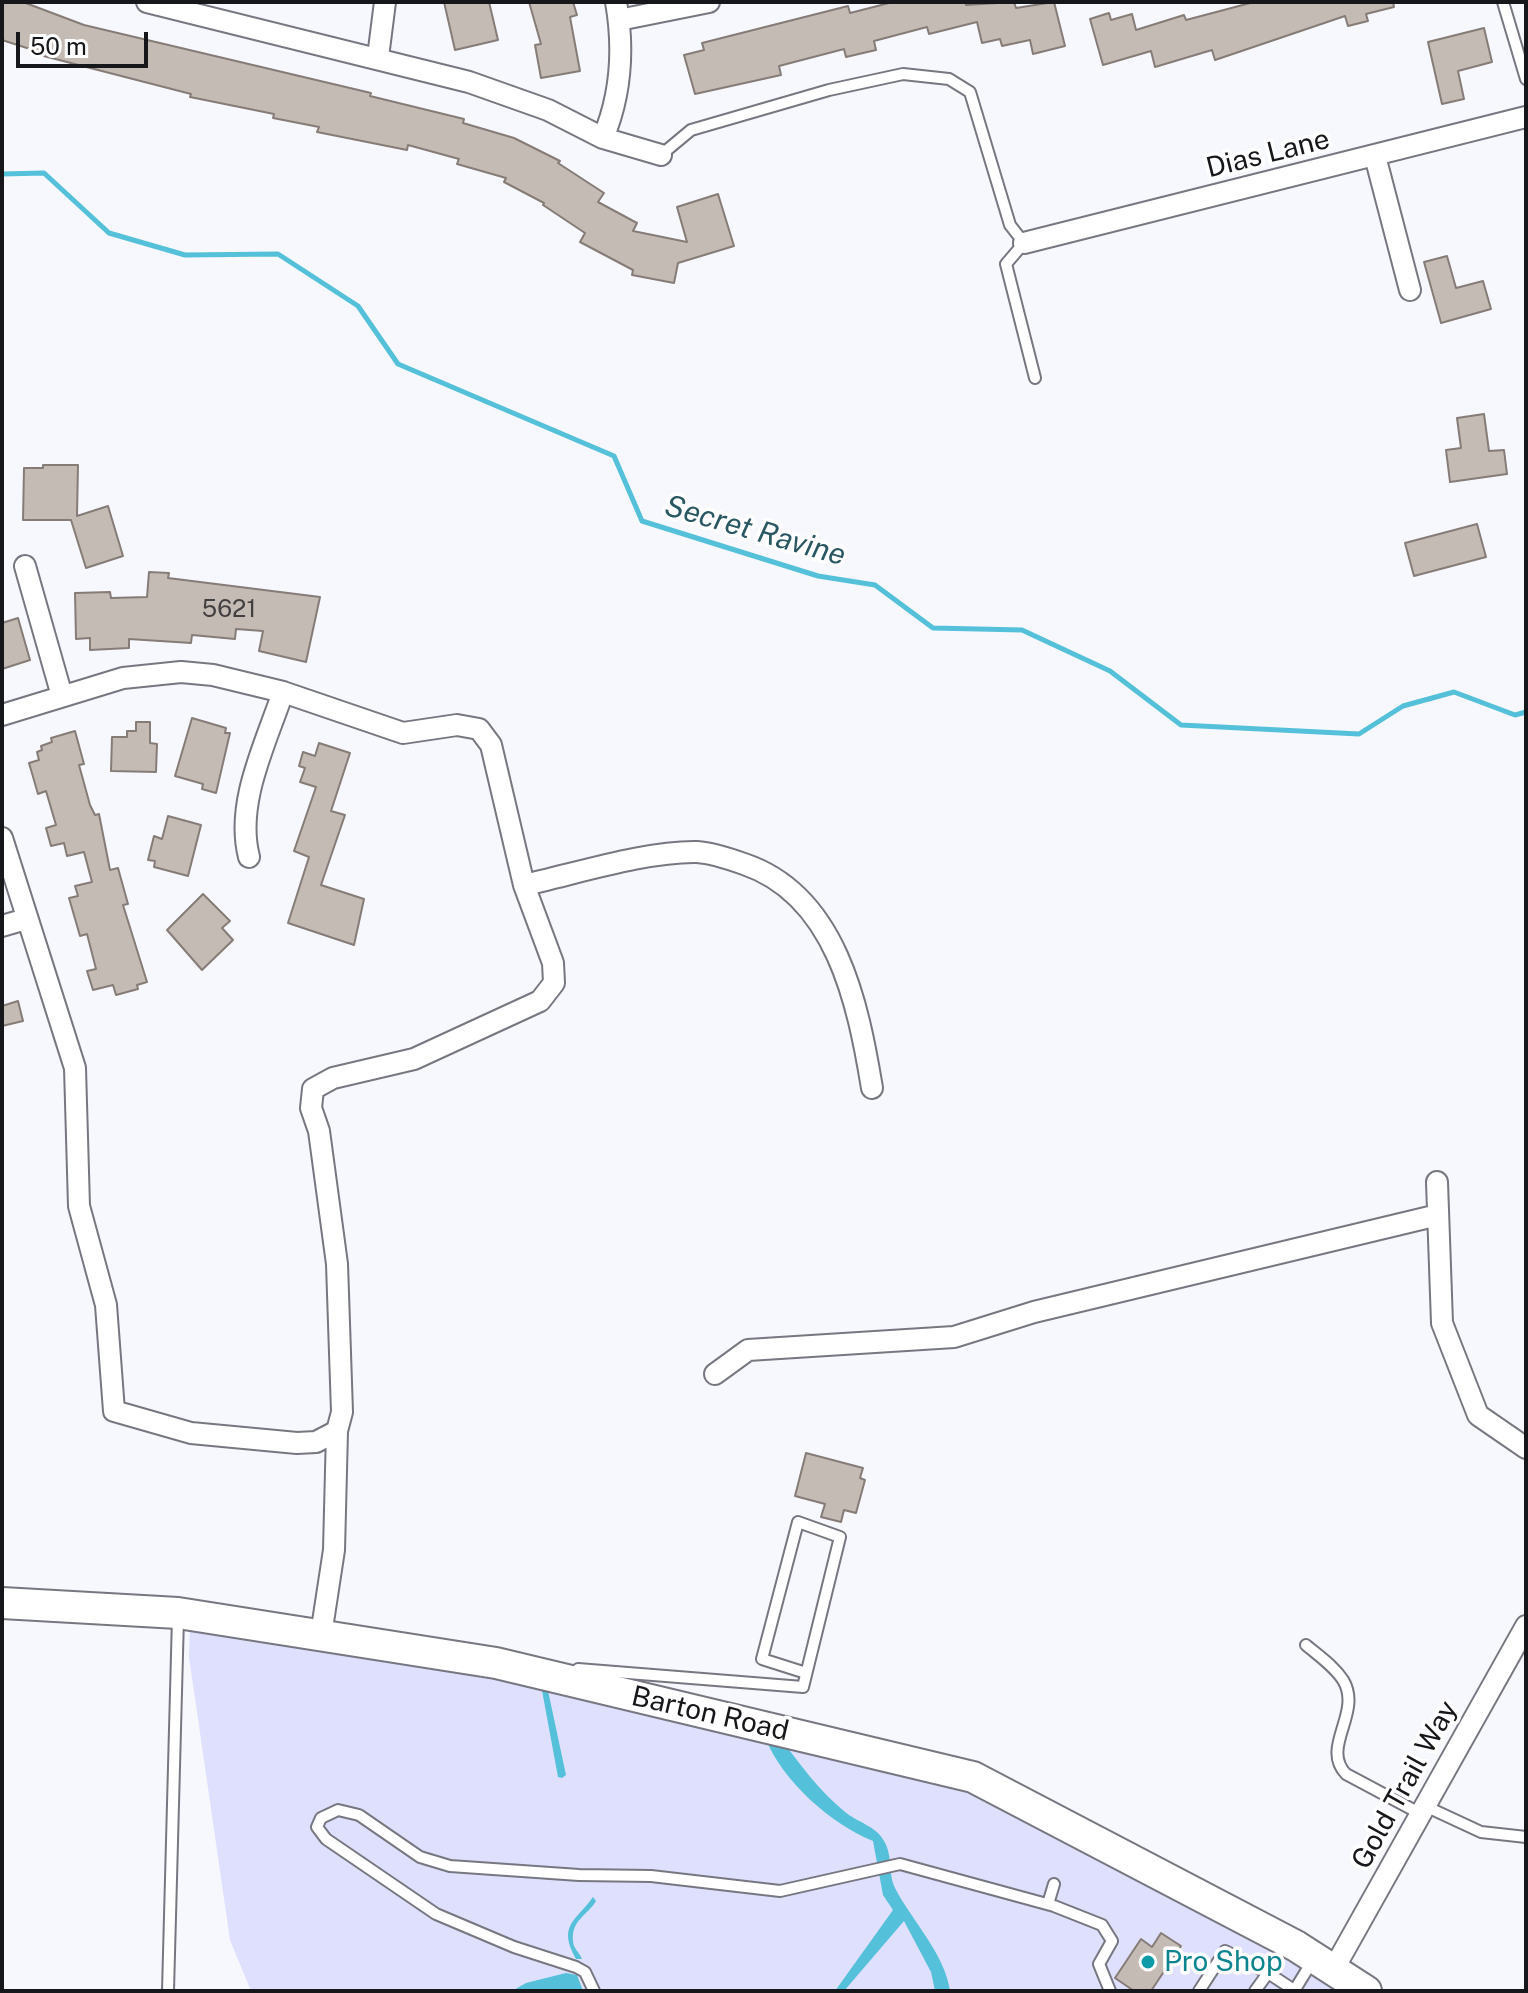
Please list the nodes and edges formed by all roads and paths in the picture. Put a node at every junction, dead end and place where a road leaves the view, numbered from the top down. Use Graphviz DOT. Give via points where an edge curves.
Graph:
graph roads {
  1 [pos="147,2"];
  2 [pos="385,2"];
  3 [pos="709,2"];
  4 [pos="1503,2"];
  5 [pos="617,11"];
  6 [pos="378,57"];
  7 [pos="1526,79"];
  8 [pos="1526,117"];
  9 [pos="603,138"];
  10 [pos="661,155"];
  11 [pos="1375,156"];
  12 [pos="1024,243"];
  13 [pos="1410,290"];
  14 [pos="1035,378"];
  15 [pos="25,566"];
  16 [pos="283,692"];
  17 [pos="62,696"];
  18 [pos="2,715"];
  19 [pos="2,838"];
  20 [pos="249,857"];
  21 [pos="524,885"];
  22 [pos="26,919"];
  23 [pos="2,926"];
  24 [pos="872,1088"];
  25 [pos="1437,1182"];
  26 [pos="1438,1215"];
  27 [pos="715,1374"];
  28 [pos="337,1431"];
  29 [pos="1526,1448"];
  30 [pos="2,1603"];
  31 [pos="178,1613"];
  32 [pos="1526,1626"];
  33 [pos="321,1635"];
  34 [pos="1306,1645"];
  35 [pos="496,1663"];
  36 [pos="806,1673"];
  37 [pos="1423,1810"];
  38 [pos="1526,1837"];
  39 [pos="1054,1884"];
  40 [pos="1048,1904"];
  41 [pos="1323,1965"];
  42 [pos="1268,1973"];
  43 [pos="1294,1990"];
  44 [pos="168,1991"];
  45 [pos="594,1991"];
  46 [pos="1110,1991"];
  47 [pos="1199,1991"];
  48 [pos="1255,1991"];
  49 [pos="1366,1991"];
  1 -- 6 [label="street"];
  2 -- 6 [label="street"];
  3 -- 5 [label="street"];
  4 -- 7 [label="lane"];
  5 -- 9 [label="street" via="618,91"];
  6 -- 9 [label="street" via="511,96"];
  8 -- 11 [label="street, Dias Lane"];
  9 -- 10 [label="street"];
  10 -- 12 [label="lane" via="691,130 829,90 903,74 949,79 970,92 1010,225"];
  11 -- 12 [label="street, Dias Lane"];
  11 -- 13 [label="street"];
  12 -- 14 [label="lane" via="1006,264"];
  15 -- 17 [label="street"];
  16 -- 17 [label="street" via="181,672 123,678"];
  16 -- 20 [label="street" via="248,802 244,823"];
  16 -- 21 [label="street" via="403,733 457,725 479,729 491,745"];
  17 -- 18 [label="street"];
  19 -- 22 [label="street"];
  21 -- 24 [label="street" via="698,852 763,870 793,890 832,941 862,1027"];
  21 -- 28 [label="street" via="553,963 554,983 540,1001 414,1059 333,1078 313,1089 311,1108 319,1131 337,1264 342,1412"];
  22 -- 23 [label="street"];
  22 -- 28 [label="street" via="75,1068 79,1206 106,1305 114,1411 191,1433 297,1443 316,1442"];
  25 -- 26 [label="street"];
  26 -- 27 [label="street" via="1034,1312 954,1337 748,1350"];
  26 -- 29 [label="street" via="1442,1323 1478,1415"];
  28 -- 33 [label="street" via="334,1550"];
  30 -- 31 [label="street, Barton Road"];
  31 -- 33 [label="street, Barton Road"];
  31 -- 44 [label="lane"];
  32 -- 37 [label="street, Gold Trail Way"];
  33 -- 35 [label="street, Barton Road"];
  34 -- 37 [label="lane" via="1333,1667 1348,1692 1348,1717 1336,1756 1339,1766"];
  35 -- 36 [label="lane" via="803,1687"];
  35 -- 41 [label="street, Barton Road" via="973,1777"];
  36 -- 36 [label="lane" via="840,1537 798,1522 762,1659"];
  37 -- 38 [label="lane" via="1481,1832"];
  37 -- 41 [label="street, Gold Trail Way"];
  39 -- 40 [label="lane"];
  40 -- 45 [label="lane" via="893,1865 780,1891 651,1876 450,1866 420,1857 359,1815 338,1810 321,1818 317,1827 326,1839 419,1904 514,1947 576,1967 591,1980"];
  40 -- 46 [label="lane" via="1102,1925 1110,1935 1109,1951 1099,1964"];
  41 -- 43 [label="lane"];
  41 -- 49 [label="street, Barton Road"];
  42 -- 43 [label="lane"];
  42 -- 47 [label="lane" via="1225,1951"];
  42 -- 48 [label="lane"];
}
